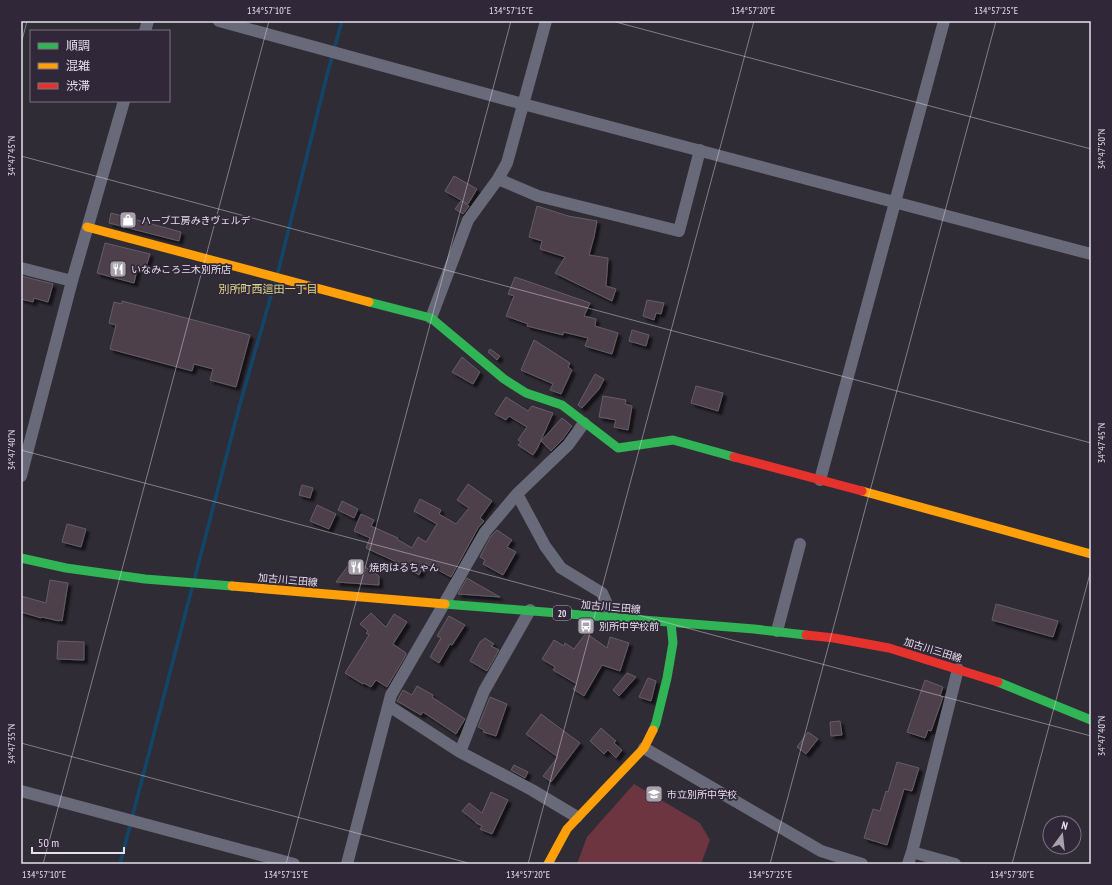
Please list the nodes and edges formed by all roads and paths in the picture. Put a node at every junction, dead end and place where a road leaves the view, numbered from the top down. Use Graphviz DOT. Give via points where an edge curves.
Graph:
graph roads {
  1 [pos="219,21"];
  2 [pos="546,21"];
  3 [pos="944,21"];
  4 [pos="124,102"];
  5 [pos="523,104"];
  6 [pos="700,150"];
  7 [pos="498,179"];
  8 [pos="896,202"];
  9 [pos="87,227"];
  10 [pos="1091,254"];
  11 [pos="21,268"];
  12 [pos="72,281"];
  13 [pos="431,318"];
  14 [pos="584,423"];
  15 [pos="21,476"];
  16 [pos="820,480"];
  17 [pos="517,494"];
  18 [pos="800,544"];
  19 [pos="1091,554"];
  20 [pos="21,558"];
  21 [pos="444,604"];
  22 [pos="530,610"];
  23 [pos="613,618"];
  24 [pos="671,623"];
  25 [pos="777,631"];
  26 [pos="958,669"];
  27 [pos="389,706"];
  28 [pos="1091,720"];
  29 [pos="644,748"];
  30 [pos="460,752"];
  31 [pos="21,791"];
  32 [pos="577,817"];
  33 [pos="910,858"];
  34 [pos="294,864"];
  35 [pos="347,864"];
  36 [pos="548,864"];
  37 [pos="862,864"];
  38 [pos="955,864"];
  1 -- 5 [label="street"];
  2 -- 5 [label="street"];
  3 -- 8 [label="street"];
  4 -- 9 [label="street"];
  5 -- 6 [label="street"];
  5 -- 7 [label="street" via="507,163"];
  6 -- 7 [label="street" via="679,231 538,196"];
  6 -- 8 [label="street"];
  7 -- 13 [label="street" via="468,220"];
  8 -- 10 [label="street"];
  8 -- 16 [label="street"];
  9 -- 12 [label="street"];
  9 -- 13 [label="street"];
  11 -- 12 [label="street"];
  12 -- 15 [label="street"];
  13 -- 14 [label="street" via="504,379 526,393 562,405"];
  14 -- 16 [label="street" via="618,448 673,440"];
  14 -- 17 [label="street" via="568,445"];
  16 -- 19 [label="street"];
  17 -- 21 [label="street" via="484,532"];
  17 -- 23 [label="street" via="545,546 561,568 602,593"];
  18 -- 25 [label="street"];
  20 -- 21 [label="street, 加古川三田線 / 20" via="66,568 145,579"];
  21 -- 22 [label="street, 加古川三田線 / 20"];
  21 -- 27 [label="street" via="391,695"];
  22 -- 23 [label="street, 加古川三田線 / 20"];
  22 -- 30 [label="street" via="484,691"];
  23 -- 24 [label="street, 加古川三田線 / 20"];
  24 -- 25 [label="street, 加古川三田線 / 20"];
  24 -- 29 [label="street" via="673,643 667,678 656,723"];
  25 -- 26 [label="street, 加古川三田線 / 20" via="889,648"];
  26 -- 28 [label="street, 加古川三田線 / 20" via="1001,682"];
  26 -- 33 [label="street"];
  27 -- 30 [label="street"];
  27 -- 35 [label="street"];
  29 -- 32 [label="street"];
  29 -- 37 [label="street" via="820,851"];
  30 -- 32 [label="street"];
  31 -- 34 [label="street"];
  32 -- 36 [label="street" via="567,829"];
  33 -- 38 [label="street"];
}
